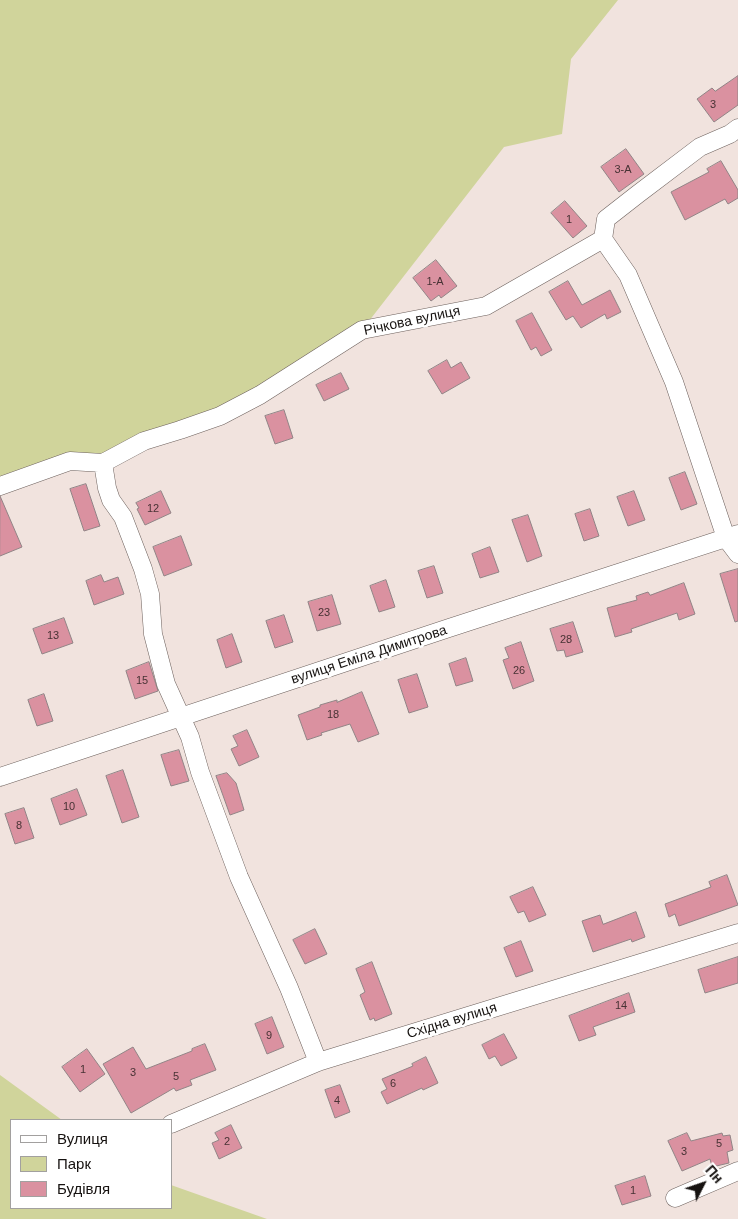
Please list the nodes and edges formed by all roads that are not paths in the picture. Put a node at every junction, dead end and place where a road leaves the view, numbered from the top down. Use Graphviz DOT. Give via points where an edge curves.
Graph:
graph roads {
  1 [pos="738,128"];
  2 [pos="603,239"];
  3 [pos="103,463"];
  4 [pos="0,486"];
  5 [pos="732,536"];
  6 [pos="738,554"];
  7 [pos="181,717"];
  8 [pos="0,777"];
  9 [pos="738,932"];
  10 [pos="318,1062"];
  11 [pos="172,1124"];
  12 [pos="738,1171"];
  13 [pos="675,1198"];
  1 -- 2 [label="street" via="700,147 606,219"];
  2 -- 3 [label="street, Річкова вулиця" via="486,306 362,330 260,395 220,416 144,442"];
  2 -- 5 [label="street" via="628,275 674,382"];
  3 -- 4 [label="street" via="70,461"];
  3 -- 7 [label="street" via="111,500 122,517 143,569 150,594 153,634 166,684"];
  5 -- 6 [label="street"];
  5 -- 7 [label="street, вулиця Еміла Димитрова"];
  7 -- 8 [label="street, вулиця Еміла Димитрова"];
  7 -- 10 [label="street" via="239,877"];
  9 -- 10 [label="street, Східна вулиця"];
  10 -- 11 [label="street, Східна вулиця"];
  12 -- 13 [label="street"];
}
